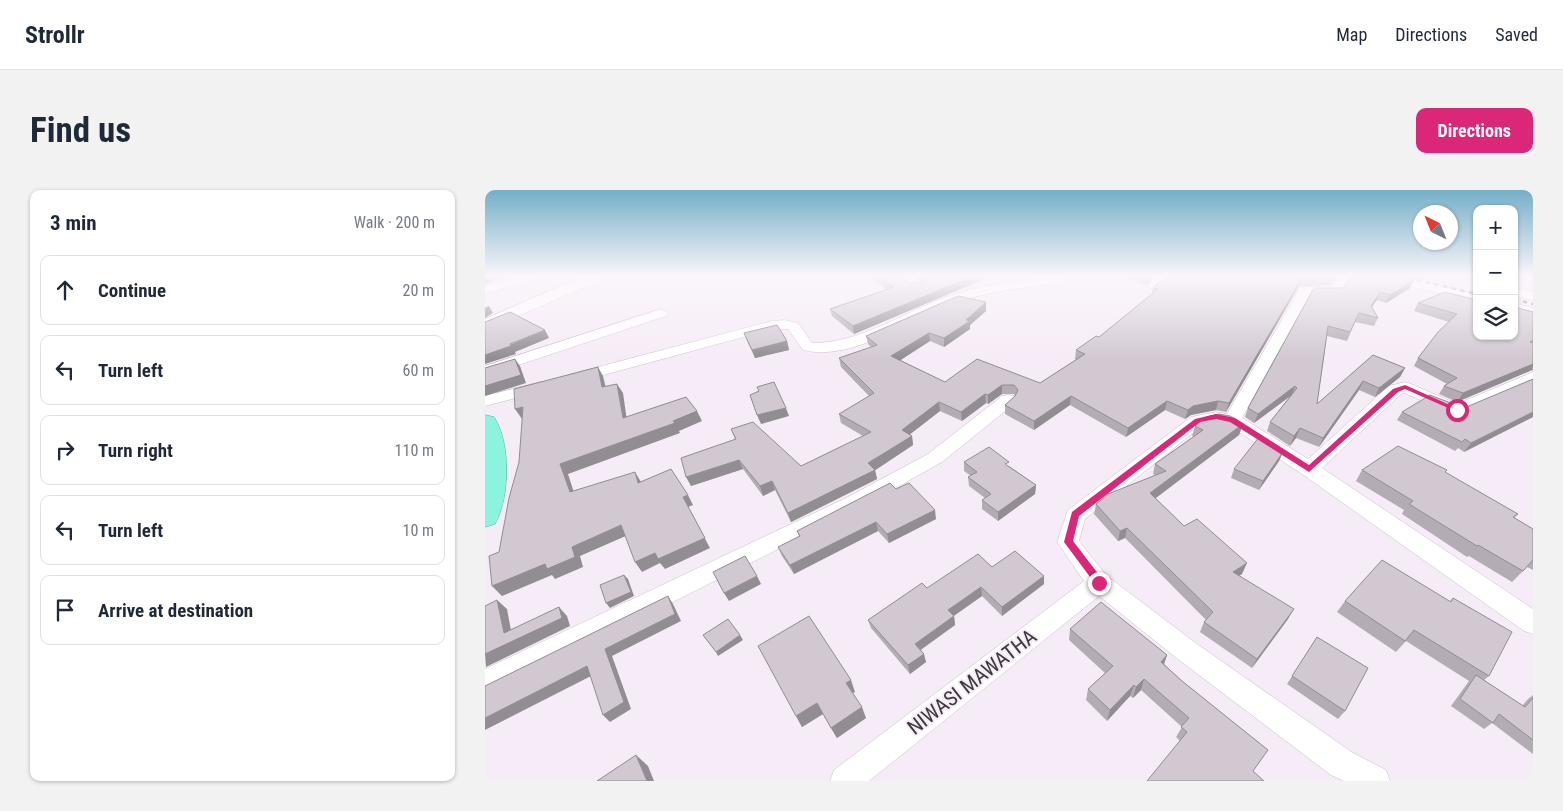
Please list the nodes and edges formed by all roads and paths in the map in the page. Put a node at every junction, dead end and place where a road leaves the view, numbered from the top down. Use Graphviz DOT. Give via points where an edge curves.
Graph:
graph roads {
  1 [pos="533,304"];
  2 [pos="937,304"];
  3 [pos="1298,304"];
  4 [pos="1518,308"];
  5 [pos="1533,312"];
  6 [pos="661,313"];
  7 [pos="485,324"];
  8 [pos="485,371"];
  9 [pos="1533,377"];
  10 [pos="1008,400"];
  11 [pos="485,401"];
  12 [pos="1232,420"];
  13 [pos="485,422"];
  14 [pos="1309,469"];
  15 [pos="485,516"];
  16 [pos="1099,583"];
  17 [pos="1533,623"];
  18 [pos="485,683"];
  19 [pos="845,781"];
  20 [pos="1375,781"];
  1 -- 7 [label="street"];
  2 -- 11 [label="street" via="910,318 824,349 808,347 793,326 772,325"];
  3 -- 12 [label="street"];
  4 -- 5 [label="street"];
  6 -- 8 [label="street"];
  9 -- 14 [label="street" via="1457,410 1405,387 1395,390"];
  10 -- 18 [label="street" via="935,458 853,503"];
  12 -- 14 [label="street"];
  12 -- 16 [label="street" via="1216,417 1197,421 1075,515 1068,542"];
  13 -- 15 [label="highway" via="492,449 490,500"];
  14 -- 17 [label="street"];
  16 -- 19 [label="street, NIWASI MAWATHA"];
  16 -- 20 [label="street" via="1342,764"];
}
